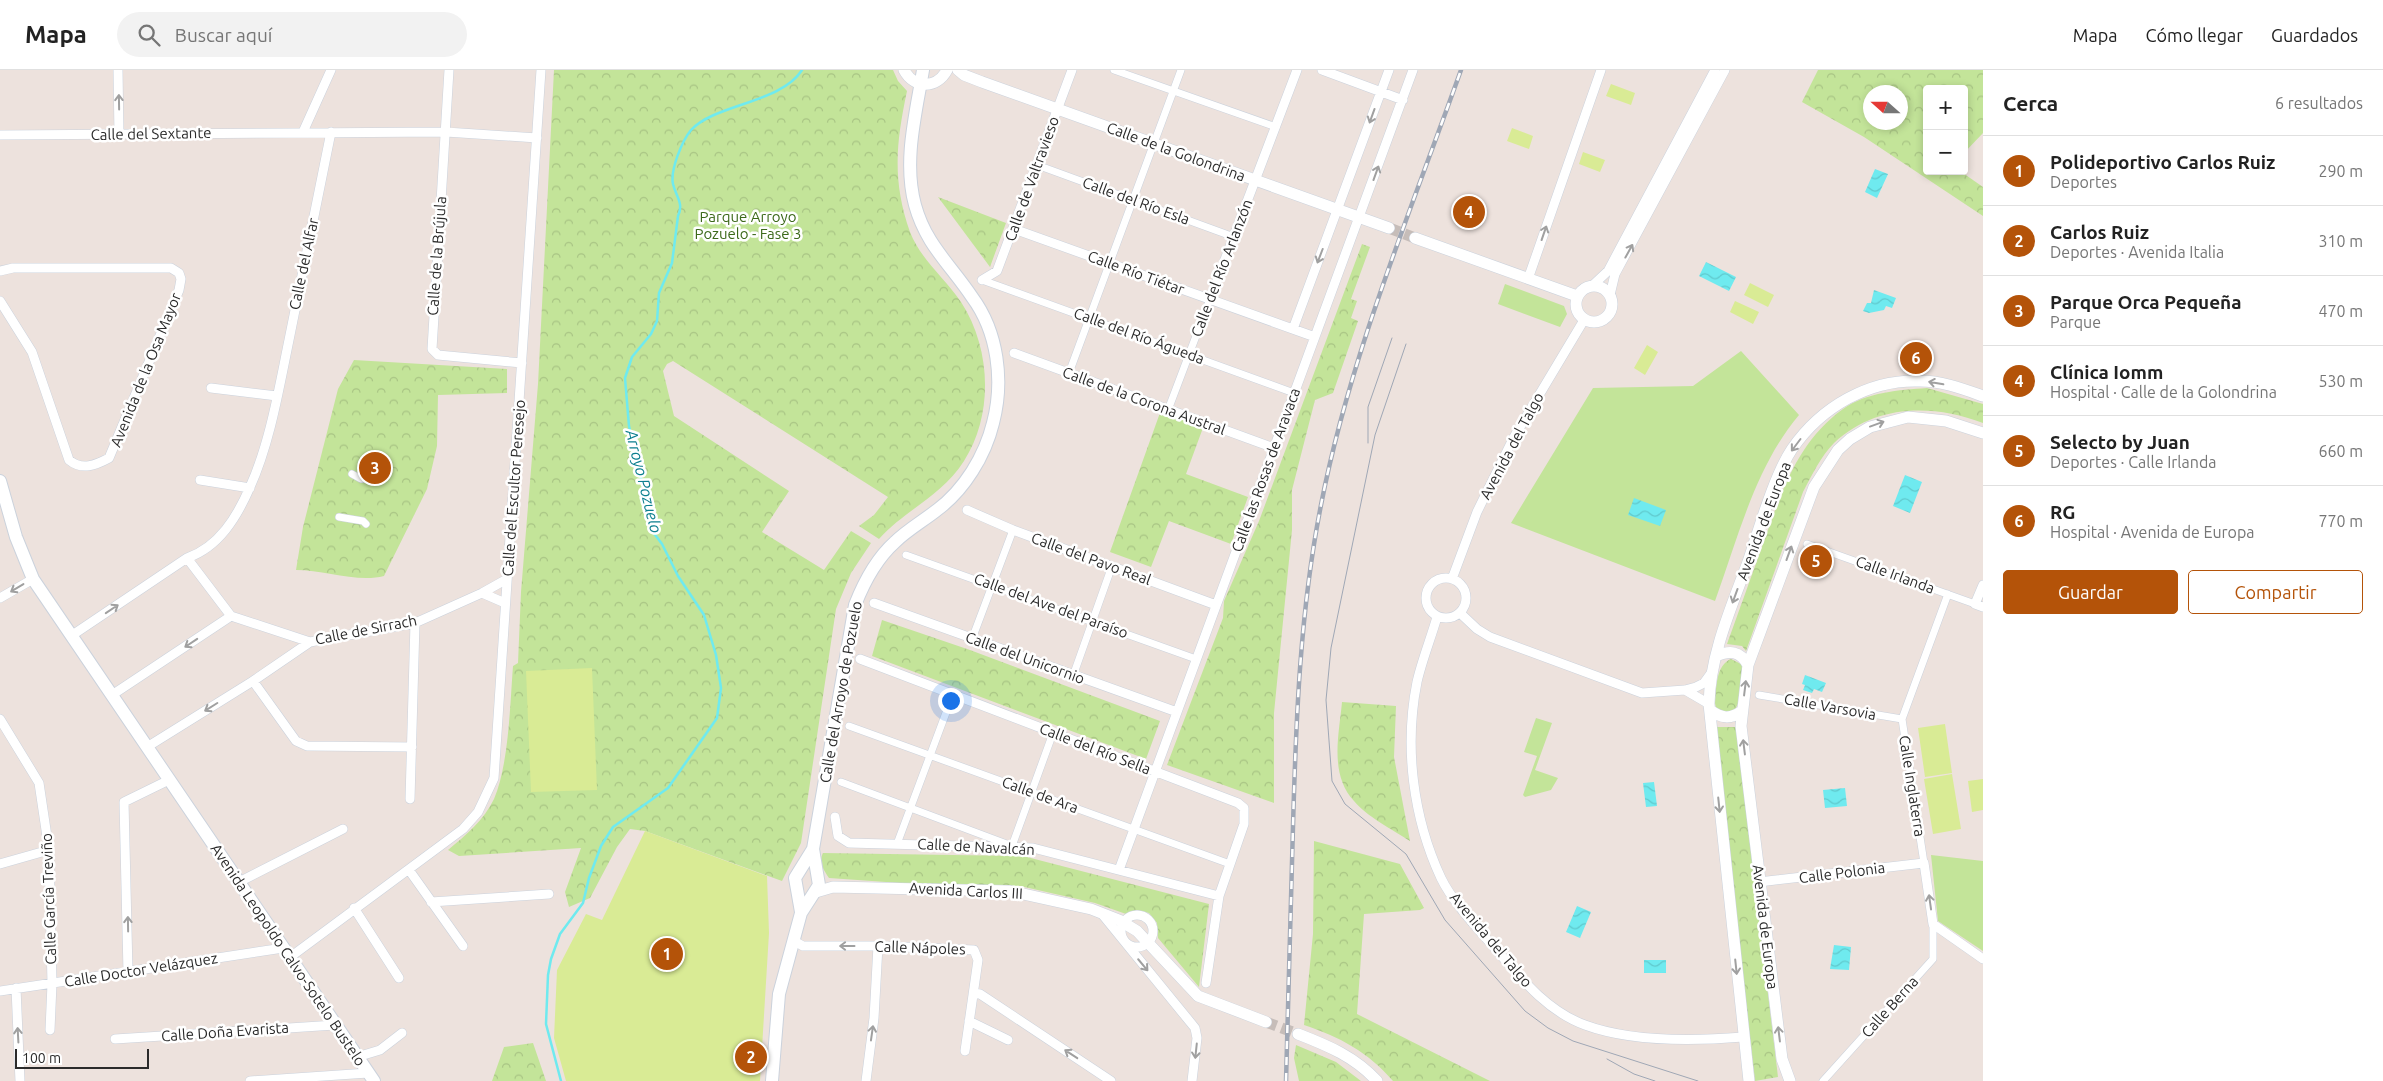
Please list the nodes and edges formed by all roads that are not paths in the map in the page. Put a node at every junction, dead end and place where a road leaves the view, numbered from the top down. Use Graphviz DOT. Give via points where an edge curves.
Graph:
graph roads {
  1 [pos="118,70"];
  2 [pos="331,70"];
  3 [pos="450,70"];
  4 [pos="541,70"];
  5 [pos="904,70"];
  6 [pos="923,70"];
  7 [pos="1072,70"];
  8 [pos="1114,70"];
  9 [pos="1181,70"];
  10 [pos="1297,70"];
  11 [pos="1322,70"];
  12 [pos="1389,70"];
  13 [pos="1413,70"];
  14 [pos="1601,70"];
  15 [pos="1715,70"];
  16 [pos="1725,70"];
  17 [pos="961,72"];
  18 [pos="946,73"];
  19 [pos="921,84"];
  20 [pos="1174,91"];
  21 [pos="1381,92"];
  22 [pos="1403,100"];
  23 [pos="1058,109"];
  24 [pos="1276,127"];
  25 [pos="303,132"];
  26 [pos="331,132"];
  27 [pos="446,132"];
  28 [pos="0,134"];
  29 [pos="119,135"];
  30 [pos="537,138"];
  31 [pos="1154,143"];
  32 [pos="1037,165"];
  33 [pos="1256,180"];
  34 [pos="1133,200"];
  35 [pos="1338,210"];
  36 [pos="1359,218"];
  37 [pos="1389,228"];
  38 [pos="1014,229"];
  39 [pos="1234,238"];
  40 [pos="1416,238"];
  41 [pos="1109,263"];
  42 [pos="0,271"];
  43 [pos="1528,279"];
  44 [pos="982,280"];
  45 [pos="1592,286"];
  46 [pos="1610,295"];
  47 [pos="1577,296"];
  48 [pos="1210,300"];
  49 [pos="0,301"];
  50 [pos="1089,317"];
  51 [pos="1584,320"];
  52 [pos="1293,330"];
  53 [pos="1315,337"];
  54 [pos="1014,353"];
  55 [pos="1189,354"];
  56 [pos="522,363"];
  57 [pos="1068,373"];
  58 [pos="211,388"];
  59 [pos="1294,393"];
  60 [pos="277,396"];
  61 [pos="1983,396"];
  62 [pos="1168,410"];
  63 [pos="1983,433"];
  64 [pos="1274,448"];
  65 [pos="352,474"];
  66 [pos="380,478"];
  67 [pos="200,480"];
  68 [pos="0,481"];
  69 [pos="250,488"];
  70 [pos="967,510"];
  71 [pos="339,517"];
  72 [pos="366,524"];
  73 [pos="1012,530"];
  74 [pos="1808,544"];
  75 [pos="906,555"];
  76 [pos="187,558"];
  77 [pos="1112,566"];
  78 [pos="33,578"];
  79 [pos="1452,579"];
  80 [pos="507,580"];
  81 [pos="992,585"];
  82 [pos="1983,585"];
  83 [pos="482,593"];
  84 [pos="1948,594"];
  85 [pos="0,598"];
  86 [pos="505,603"];
  87 [pos="874,603"];
  88 [pos="1216,605"];
  89 [pos="1979,605"];
  90 [pos="1460,613"];
  91 [pos="231,616"];
  92 [pos="1437,617"];
  93 [pos="1092,621"];
  94 [pos="414,624"];
  95 [pos="71,636"];
  96 [pos="972,639"];
  97 [pos="310,642"];
  98 [pos="1716,656"];
  99 [pos="860,659"];
  100 [pos="1196,659"];
  101 [pos="1748,665"];
  102 [pos="1712,672"];
  103 [pos="1073,676"];
  104 [pos="252,681"];
  105 [pos="1685,690"];
  106 [pos="953,694"];
  107 [pos="112,695"];
  108 [pos="1758,695"];
  109 [pos="1710,707"];
  110 [pos="1742,711"];
  111 [pos="1177,712"];
  112 [pos="1902,719"];
  113 [pos="1,721"];
  114 [pos="849,726"];
  115 [pos="1053,733"];
  116 [pos="147,747"];
  117 [pos="412,747"];
  118 [pos="930,755"];
  119 [pos="1155,772"];
  120 [pos="169,780"];
  121 [pos="841,782"];
  122 [pos="1032,792"];
  123 [pos="410,799"];
  124 [pos="910,808"];
  125 [pos="835,817"];
  126 [pos="1134,829"];
  127 [pos="343,830"];
  128 [pos="897,844"];
  129 [pos="1012,846"];
  130 [pos="49,850"];
  131 [pos="1924,863"];
  132 [pos="0,864"];
  133 [pos="1230,864"];
  134 [pos="813,869"];
  135 [pos="409,870"];
  136 [pos="1119,870"];
  137 [pos="239,882"];
  138 [pos="1759,882"];
  139 [pos="833,887"];
  140 [pos="549,894"];
  141 [pos="809,895"];
  142 [pos="1219,896"];
  143 [pos="432,902"];
  144 [pos="354,908"];
  145 [pos="1102,913"];
  146 [pos="1124,922"];
  147 [pos="1933,924"];
  148 [pos="1123,941"];
  149 [pos="1149,942"];
  150 [pos="798,943"];
  151 [pos="463,946"];
  152 [pos="878,946"];
  153 [pos="286,953"];
  154 [pos="1983,959"];
  155 [pos="128,972"];
  156 [pos="399,978"];
  157 [pos="52,984"];
  158 [pos="1206,984"];
  159 [pos="16,988"];
  160 [pos="0,991"];
  161 [pos="974,993"];
  162 [pos="970,1020"];
  163 [pos="1266,1022"];
  164 [pos="335,1025"];
  165 [pos="50,1030"];
  166 [pos="402,1033"];
  167 [pos="1298,1034"];
  168 [pos="1743,1038"];
  169 [pos="114,1039"];
  170 [pos="1008,1040"];
  171 [pos="965,1051"];
  172 [pos="357,1057"];
  173 [pos="371,1077"];
  174 [pos="20,1081"];
  175 [pos="250,1081"];
  176 [pos="772,1081"];
  177 [pos="866,1081"];
  178 [pos="1111,1081"];
  179 [pos="1192,1081"];
  180 [pos="1378,1081"];
  181 [pos="1749,1081"];
  182 [pos="1790,1081"];
  183 [pos="1823,1081"];
  29 -- 1 [label="street, one-way"];
  2 -- 25 [label="street"];
  3 -- 27 [label="street, Calle de la Brújula"];
  4 -- 30 [label="street, Calle del Escultor Peresejo"];
  5 -- 19 [label="street" via="911,80"];
  6 -- 19 [label="main road, Calle del Arroyo de Pozuelo"];
  7 -- 23 [label="street, Calle de Valtravieso"];
  8 -- 20 [label="street"];
  9 -- 20 [label="street"];
  10 -- 24 [label="street, Calle del Río Arlanzón"];
  11 -- 21 [label="street"];
  12 -- 21 [label="street"];
  13 -- 22 [label="street, Calle las Rosas de Aravaca"];
  43 -- 14 [label="street, one-way"];
  15 -- 45 [label="street" via="1608,271"];
  46 -- 16 [label="street, one-way" via="1615,274"];
  17 -- 18 [label="street, Calle de la Golondrina"];
  17 -- 23 [label="street, Calle de la Golondrina"];
  18 -- 19 [label="street, Calle de la Golondrina" via="934,84"];
  19 -- 134 [label="main road, Calle del Arroyo de Pozuelo" via="911,161 915,204 932,245 972,296 989,329 998,372 994,423 981,456 962,486 938,510 895,541 861,588 851,623 813,849"];
  20 -- 24 [label="street"];
  20 -- 31 [label="street"];
  21 -- 22 [label="street"];
  21 -- 35 [label="street, one-way"];
  36 -- 22 [label="street, Calle las Rosas de Aravaca, one-way"];
  23 -- 31 [label="street, Calle de la Golondrina"];
  23 -- 32 [label="street, Calle de Valtravieso"];
  24 -- 33 [label="street, Calle del Río Arlanzón"];
  25 -- 26 [label="street, Calle del Sextante"];
  25 -- 29 [label="street, Calle del Sextante"];
  26 -- 27 [label="street, Calle del Sextante"];
  26 -- 60 [label="street, Calle del Alfar"];
  27 -- 30 [label="street, Calle del Sextante"];
  27 -- 56 [label="street, Calle de la Brújula" via="432,349 438,355"];
  28 -- 29 [label="street, Calle del Sextante"];
  30 -- 56 [label="street, Calle del Escultor Peresejo"];
  31 -- 33 [label="street, Calle de la Golondrina"];
  31 -- 34 [label="street"];
  32 -- 34 [label="street, Calle del Río Esla"];
  32 -- 38 [label="street, Calle de Valtravieso"];
  33 -- 35 [label="street, Calle de la Golondrina"];
  33 -- 39 [label="street, Calle del Río Arlanzón"];
  34 -- 39 [label="street, Calle del Río Esla"];
  34 -- 41 [label="street"];
  35 -- 36 [label="street, Calle de la Golondrina"];
  35 -- 52 [label="street, one-way"];
  36 -- 37 [label="street, Calle de la Golondrina"];
  36 -- 53 [label="street, Calle las Rosas de Aravaca"];
  38 -- 41 [label="street, Calle Río Tiétar"];
  38 -- 44 [label="street, Calle de Valtravieso" via="997,271"];
  39 -- 48 [label="street, Calle del Río Arlanzón"];
  40 -- 43 [label="street"];
  41 -- 48 [label="street, Calle Río Tiétar"];
  41 -- 50 [label="street"];
  42 -- 49 [label="street, Avenida de la Osa Mayor" via="13,268 171,268 179,273 179,290 109,458 86,467 69,460 32,352"];
  43 -- 47 [label="street"];
  44 -- 50 [label="street, Calle del Río Águeda"];
  45 -- 46 [label="street" via="1602,287"];
  45 -- 47 [label="street"];
  46 -- 51 [label="street" via="1612,308 1605,318 1593,322"];
  47 -- 51 [label="street" via="1576,309"];
  48 -- 52 [label="street, Calle Río Tiétar"];
  48 -- 55 [label="street, Calle del Río Arlanzón"];
  50 -- 55 [label="street, Calle del Río Águeda"];
  50 -- 57 [label="street"];
  51 -- 79 [label="street, Avenida del Talgo" via="1510,445 1478,512"];
  52 -- 53 [label="street, Calle Río Tiétar"];
  53 -- 59 [label="street, Calle las Rosas de Aravaca"];
  54 -- 57 [label="street, Calle de la Corona Austral"];
  55 -- 59 [label="street, Calle del Río Águeda"];
  55 -- 62 [label="street, Calle del Río Arlanzón"];
  56 -- 80 [label="street, Calle del Escultor Peresejo"];
  57 -- 62 [label="street, Calle de la Corona Austral"];
  58 -- 60 [label="street"];
  59 -- 64 [label="street, Calle las Rosas de Aravaca"];
  60 -- 69 [label="street, Calle del Alfar"];
  61 -- 98 [label="street, Avenida de Europa, one-way" via="1921,380 1884,384 1841,401 1815,421 1791,450 1773,492"];
  62 -- 64 [label="street, Calle de la Corona Austral"];
  101 -- 63 [label="street, Avenida de Europa, one-way" via="1814,487 1838,450 1870,427 1908,417 1946,420"];
  64 -- 88 [label="street, Calle las Rosas de Aravaca"];
  65 -- 66 [label="street" via="361,479"];
  67 -- 69 [label="street"];
  68 -- 78 [label="main road" via="16,538"];
  69 -- 76 [label="street, Calle del Alfar" via="214,543"];
  70 -- 73 [label="street, Calle del Pavo Real"];
  71 -- 72 [label="street"];
  73 -- 77 [label="street, Calle del Pavo Real"];
  73 -- 81 [label="street"];
  74 -- 84 [label="street, Calle Irlanda"];
  75 -- 81 [label="street, Calle del Ave del Paraíso"];
  76 -- 91 [label="street"];
  95 -- 76 [label="street, Calle del Alfar, one-way"];
  77 -- 88 [label="street, Calle del Pavo Real"];
  77 -- 93 [label="street"];
  78 -- 85 [label="street, one-way"];
  78 -- 95 [label="main road"];
  79 -- 90 [label="street" via="1462,586 1466,597"];
  79 -- 92 [label="street" via="1440,579 1428,590 1428,608"];
  80 -- 83 [label="street, Calle de Sirrach"];
  80 -- 86 [label="street, Calle del Escultor Peresejo"];
  81 -- 93 [label="street, Calle del Ave del Paraíso"];
  81 -- 96 [label="street"];
  82 -- 89 [label="street"];
  83 -- 86 [label="street"];
  83 -- 94 [label="street, Calle de Sirrach"];
  84 -- 89 [label="street, Calle Irlanda"];
  84 -- 112 [label="street, Calle Inglaterra"];
  86 -- 135 [label="street, Calle del Escultor Peresejo" via="494,778 487,797 470,822"];
  87 -- 96 [label="street, Calle del Unicornio"];
  88 -- 100 [label="street, Calle las Rosas de Aravaca"];
  90 -- 92 [label="street" via="1449,619"];
  90 -- 105 [label="street" via="1490,637 1634,691"];
  91 -- 97 [label="street, Calle de Sirrach"];
  91 -- 107 [label="street, one-way"];
  92 -- 168 [label="street, Avenida del Talgo" via="1417,681 1411,723 1412,765 1419,810 1442,879 1471,922 1528,986 1555,1009 1584,1025 1615,1033 1653,1037"];
  93 -- 100 [label="street, Calle del Ave del Paraíso"];
  93 -- 103 [label="street"];
  94 -- 97 [label="street, Calle de Sirrach"];
  94 -- 117 [label="street"];
  95 -- 107 [label="main road"];
  96 -- 103 [label="street, Calle del Unicornio"];
  97 -- 104 [label="street"];
  98 -- 101 [label="street" via="1725,652 1737,653"];
  98 -- 102 [label="street, Avenida de Europa"];
  99 -- 106 [label="street, Calle del Río Sella"];
  100 -- 111 [label="street, Calle las Rosas de Aravaca"];
  110 -- 101 [label="street, Avenida de Europa, one-way"];
  102 -- 105 [label="street" via="1704,683"];
  102 -- 109 [label="street, Avenida de Europa"];
  103 -- 111 [label="street, Calle del Unicornio"];
  104 -- 116 [label="street, one-way"];
  104 -- 117 [label="street" via="296,741 307,746"];
  105 -- 109 [label="street"];
  106 -- 115 [label="street, Calle del Río Sella"];
  106 -- 118 [label="street"];
  107 -- 116 [label="main road"];
  108 -- 112 [label="street, Calle Varsovia"];
  109 -- 110 [label="street" via="1719,717 1731,717"];
  109 -- 168 [label="street, Avenida de Europa, one-way"];
  138 -- 110 [label="street, Avenida de Europa, one-way"];
  111 -- 119 [label="street, Calle las Rosas de Aravaca"];
  112 -- 131 [label="street, Calle Inglaterra"];
  113 -- 130 [label="street, Calle García Treviño" via="40,783"];
  114 -- 118 [label="street, Calle de Ara"];
  115 -- 119 [label="street, Calle del Río Sella"];
  115 -- 122 [label="street"];
  116 -- 120 [label="main road"];
  117 -- 123 [label="street"];
  118 -- 122 [label="street, Calle de Ara"];
  118 -- 124 [label="street"];
  119 -- 126 [label="street, Calle las Rosas de Aravaca"];
  119 -- 133 [label="street, Calle del Río Sella" via="1244,808 1244,824"];
  120 -- 137 [label="main road, Avenida Leopoldo Calvo-Sotelo Bustelo"];
  155 -- 120 [label="street, one-way" via="124,802"];
  121 -- 124 [label="street"];
  122 -- 126 [label="street, Calle de Ara"];
  122 -- 129 [label="street"];
  124 -- 128 [label="street"];
  124 -- 129 [label="street"];
  125 -- 128 [label="street, Calle de Navalcán" via="838,836 849,843"];
  126 -- 133 [label="street, Calle de Ara"];
  126 -- 136 [label="street, Calle las Rosas de Aravaca"];
  127 -- 137 [label="street"];
  128 -- 129 [label="street, Calle de Navalcán"];
  129 -- 136 [label="street, Calle de Navalcán" via="1033,848"];
  130 -- 132 [label="street"];
  130 -- 157 [label="street, Calle García Treviño"];
  131 -- 138 [label="street, Calle Polonia"];
  147 -- 131 [label="street, Calle Inglaterra, one-way"];
  133 -- 142 [label="street, Calle del Río Sella"];
  134 -- 139 [label="street"];
  134 -- 141 [label="main road"];
  134 -- 141 [label="main road" via="800,868 795,878 795,886"];
  135 -- 143 [label="street"];
  135 -- 144 [label="street, Calle del Escultor Peresejo"];
  136 -- 142 [label="street, Calle de Navalcán"];
  137 -- 153 [label="main road, Avenida Leopoldo Calvo-Sotelo Bustelo"];
  182 -- 138 [label="street, Avenida de Europa, one-way" via="1782,1059"];
  139 -- 141 [label="street, Avenida Carlos III"];
  139 -- 145 [label="street, Avenida Carlos III" via="1010,891"];
  140 -- 143 [label="street"];
  141 -- 150 [label="main road" via="802,913"];
  142 -- 158 [label="street, Calle del Río Sella"];
  143 -- 151 [label="street"];
  144 -- 153 [label="street, Calle del Escultor Peresejo"];
  144 -- 156 [label="street"];
  145 -- 146 [label="street, Avenida Carlos III"];
  145 -- 148 [label="street"];
  146 -- 148 [label="street" via="1120,933"];
  146 -- 149 [label="street, Avenida Carlos III"];
  146 -- 149 [label="street" via="1133,916 1147,918 1153,927"];
  147 -- 154 [label="street"];
  147 -- 183 [label="street, Calle Berna" via="1933,959"];
  148 -- 149 [label="street" via="1135,947"];
  148 -- 179 [label="street, one-way" via="1195,1028 1197,1038"];
  149 -- 163 [label="street, Avenida Carlos III" via="1198,996"];
  152 -- 150 [label="street, Calle Nápoles, one-way"];
  150 -- 176 [label="main road" via="779,994"];
  152 -- 161 [label="street, Calle Nápoles" via="974,950 978,960"];
  177 -- 152 [label="street, one-way"];
  153 -- 155 [label="street, Calle Doctor Velázquez"];
  153 -- 164 [label="main road, Avenida Leopoldo Calvo-Sotelo Bustelo"];
  155 -- 157 [label="street, Calle Doctor Velázquez"];
  157 -- 159 [label="street, Calle Doctor Velázquez"];
  157 -- 165 [label="street, Calle García Treviño"];
  159 -- 160 [label="street, Calle Doctor Velázquez"];
  174 -- 159 [label="street, one-way"];
  161 -- 162 [label="street, Calle Nápoles"];
  178 -- 161 [label="street, one-way"];
  162 -- 170 [label="street"];
  162 -- 171 [label="street, Calle Nápoles"];
  164 -- 169 [label="street, Calle Doña Evarista"];
  164 -- 172 [label="main road, Avenida Leopoldo Calvo-Sotelo Bustelo"];
  166 -- 172 [label="street" via="380,1050"];
  167 -- 180 [label="street" via="1343,1053"];
  168 -- 181 [label="street, Avenida de Europa"];
  172 -- 173 [label="main road, Avenida Leopoldo Calvo-Sotelo Bustelo"];
  173 -- 175 [label="street"];
}
